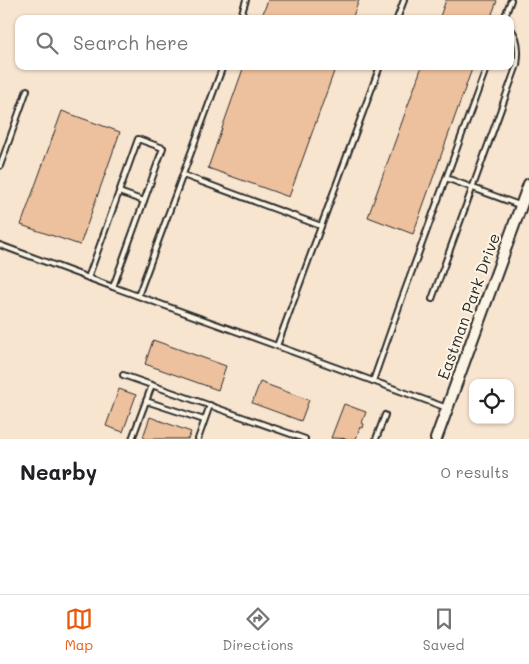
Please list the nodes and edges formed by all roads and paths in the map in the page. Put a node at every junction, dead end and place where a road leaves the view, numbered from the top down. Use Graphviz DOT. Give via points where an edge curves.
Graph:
graph roads {
  1 [pos="246,0"];
  2 [pos="404,0"];
  3 [pos="511,0"];
  4 [pos="241,15"];
  5 [pos="398,15"];
  6 [pos="505,15"];
  7 [pos="514,32"];
  8 [pos="221,70"];
  9 [pos="379,70"];
  10 [pos="486,70"];
  11 [pos="28,90"];
  12 [pos="0,166"];
  13 [pos="183,175"];
  14 [pos="446,178"];
  15 [pos="529,184"];
  16 [pos="472,187"];
  17 [pos="119,192"];
  18 [pos="144,201"];
  19 [pos="521,206"];
  20 [pos="321,226"];
  21 [pos="0,245"];
  22 [pos="88,278"];
  23 [pos="113,287"];
  24 [pos="138,296"];
  25 [pos="432,299"];
  26 [pos="278,346"];
  27 [pos="124,375"];
  28 [pos="373,381"];
  29 [pos="152,385"];
  30 [pos="146,401"];
  31 [pos="210,405"];
  32 [pos="447,408"];
  33 [pos="385,415"];
  34 [pos="204,420"];
  35 [pos="132,439"];
  36 [pos="198,439"];
  37 [pos="305,439"];
  38 [pos="376,439"];
  39 [pos="436,439"];
  1 -- 4 [label="lane"];
  2 -- 5 [label="lane"];
  3 -- 6 [label="lane"];
  7 -- 16 [label="lane" via="518,44 517,65"];
  8 -- 13 [label="lane"];
  9 -- 20 [label="lane"];
  10 -- 14 [label="lane"];
  11 -- 12 [label="lane"];
  13 -- 20 [label="lane"];
  13 -- 24 [label="lane"];
  14 -- 16 [label="lane"];
  14 -- 28 [label="lane"];
  15 -- 19 [label="street, Eastman Park Drive"];
  16 -- 19 [label="lane"];
  16 -- 25 [label="lane"];
  17 -- 18 [label="lane"];
  17 -- 18 [label="lane" via="138,139 163,148"];
  17 -- 22 [label="lane"];
  18 -- 23 [label="lane"];
  19 -- 32 [label="street, Eastman Park Drive"];
  20 -- 26 [label="lane"];
  21 -- 22 [label="lane"];
  22 -- 23 [label="lane"];
  23 -- 24 [label="lane"];
  24 -- 26 [label="lane"];
  26 -- 28 [label="lane"];
  27 -- 29 [label="lane"];
  28 -- 32 [label="lane"];
  29 -- 30 [label="lane"];
  29 -- 31 [label="lane"];
  30 -- 34 [label="lane"];
  30 -- 35 [label="lane"];
  31 -- 34 [label="lane"];
  31 -- 37 [label="lane"];
  32 -- 39 [label="street, Eastman Park Drive"];
  33 -- 38 [label="lane"];
  34 -- 36 [label="lane"];
}
